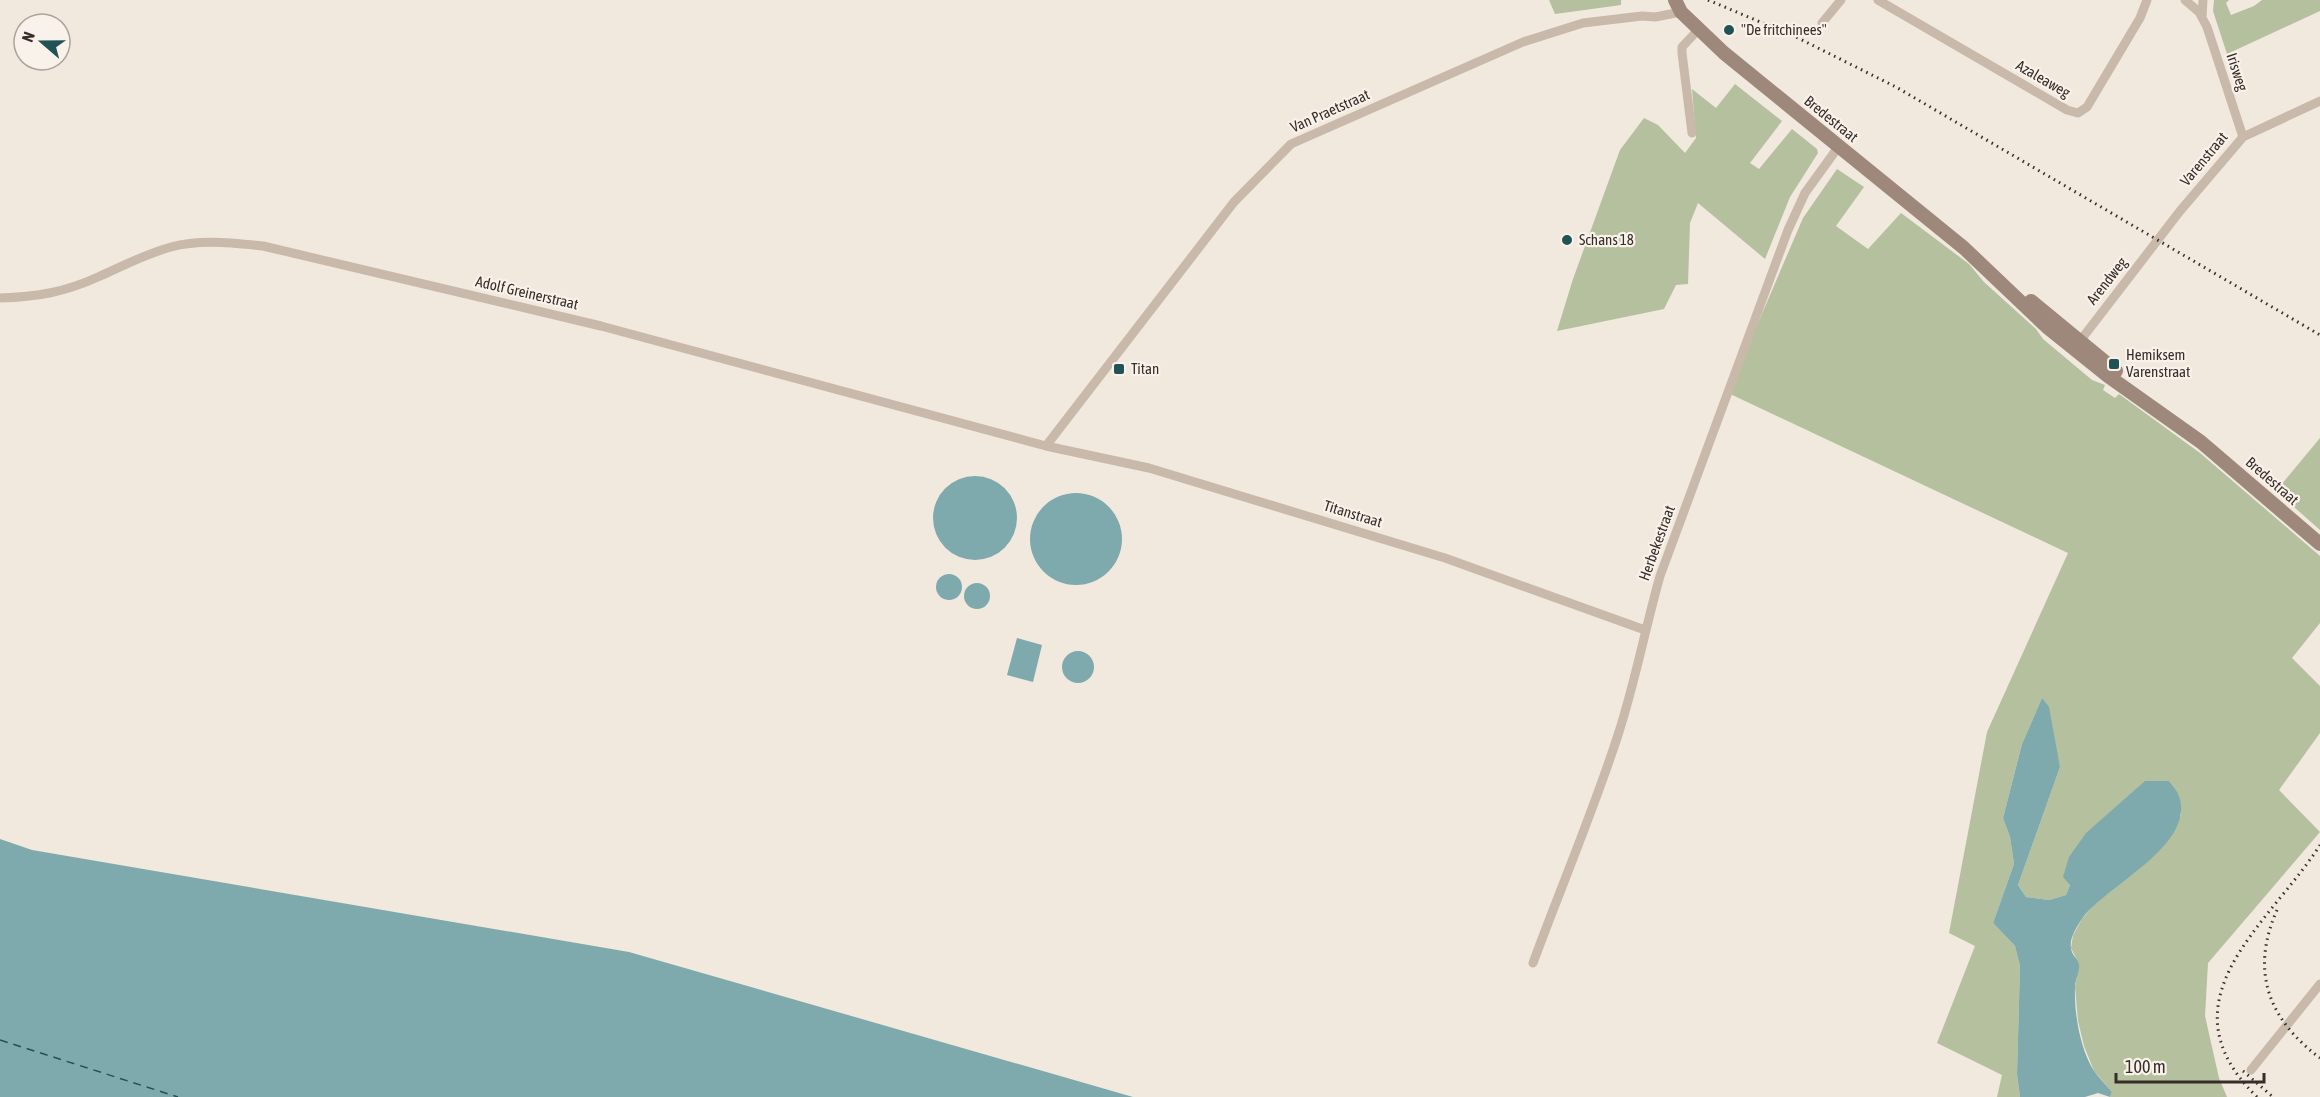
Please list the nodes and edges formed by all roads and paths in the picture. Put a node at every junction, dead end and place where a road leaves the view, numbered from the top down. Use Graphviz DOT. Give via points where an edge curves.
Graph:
graph roads {
  1 [pos="1841,0"];
  2 [pos="1878,0"];
  3 [pos="2147,0"];
  4 [pos="2185,0"];
  5 [pos="2203,0"];
  6 [pos="1678,6"];
  7 [pos="2202,17"];
  8 [pos="1822,23"];
  9 [pos="1698,30"];
  10 [pos="2320,101"];
  11 [pos="1692,133"];
  12 [pos="2243,136"];
  13 [pos="1839,146"];
  14 [pos="2158,240"];
  15 [pos="1964,248"];
  16 [pos="0,298"];
  17 [pos="2080,341"];
  18 [pos="2201,442"];
  19 [pos="1046,446"];
  20 [pos="2320,544"];
  21 [pos="1645,630"];
  22 [pos="1533,963"];
  23 [pos="2320,984"];
  24 [pos="2252,1070"];
  1 -- 8 [label="street"];
  2 -- 3 [label="street, Azaleaweg" via="2078,113 2087,107"];
  4 -- 7 [label="street, Irisweg"];
  5 -- 7 [label="street, Irisweg"];
  6 -- 9 [label="main road, Bredestraat"];
  6 -- 19 [label="street, Van Praetstraat" via="1654,17 1582,23 1523,42 1291,144 1234,202"];
  7 -- 12 [label="street, Irisweg"];
  9 -- 11 [label="street" via="1682,47"];
  9 -- 13 [label="main road, Bredestraat"];
  10 -- 12 [label="street, Varenstraat"];
  12 -- 14 [label="street, Varenstraat"];
  13 -- 15 [label="main road, Bredestraat"];
  13 -- 21 [label="street, Herbekestraat" via="1796,210 1660,576"];
  14 -- 17 [label="street, Arendweg"];
  15 -- 17 [label="main road, Bredestraat"];
  15 -- 18 [label="main road, Bredestraat" via="2047,327"];
  16 -- 19 [label="street, Adolf Greinerstraat" via="40,297 179,245 227,242 263,246 601,326"];
  17 -- 18 [label="main road, Bredestraat"];
  18 -- 20 [label="main road, Bredestraat"];
  19 -- 21 [label="street, Titanstraat" via="1149,468 1312,517 1445,558"];
  21 -- 22 [label="street, Herbekestraat" via="1618,737"];
  23 -- 24 [label="street"];
}
